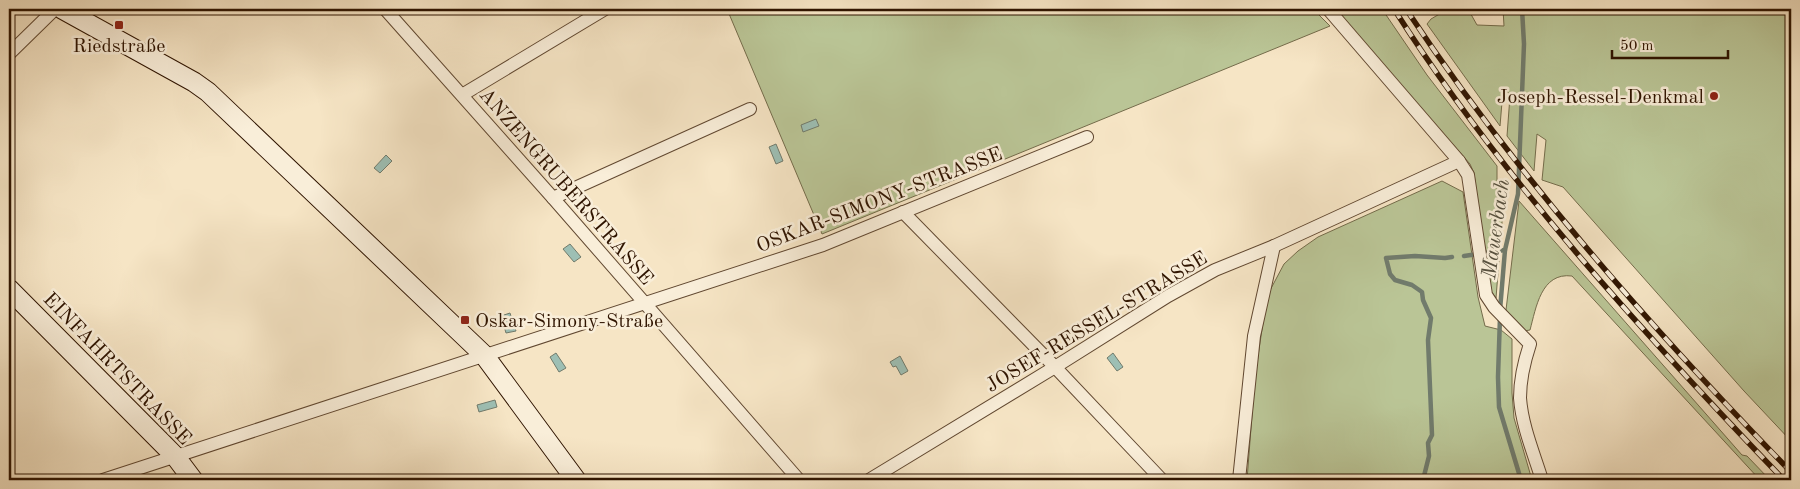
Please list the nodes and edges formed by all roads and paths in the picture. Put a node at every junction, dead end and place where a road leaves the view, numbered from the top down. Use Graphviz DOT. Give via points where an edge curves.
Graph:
graph roads {
  1 [pos="56,9"];
  2 [pos="62,9"];
  3 [pos="385,9"];
  4 [pos="605,9"];
  5 [pos="1328,9"];
  6 [pos="9,54"];
  7 [pos="462,95"];
  8 [pos="750,109"];
  9 [pos="1087,137"];
  10 [pos="1459,160"];
  11 [pos="553,198"];
  12 [pos="903,212"];
  13 [pos="1274,246"];
  14 [pos="9,289"];
  15 [pos="644,302"];
  16 [pos="484,355"];
  17 [pos="1055,367"];
  18 [pos="174,456"];
  19 [pos="102,480"];
  20 [pos="193,480"];
  21 [pos="576,480"];
  22 [pos="799,480"];
  23 [pos="868,480"];
  24 [pos="1162,480"];
  25 [pos="1239,480"];
  26 [pos="1542,480"];
  1 -- 6 [label="street"];
  2 -- 16 [label="street" via="208,92"];
  3 -- 7 [label="street, ANZENGRUBERSTRASSE"];
  4 -- 7 [label="street"];
  5 -- 10 [label="street"];
  7 -- 11 [label="street, ANZENGRUBERSTRASSE"];
  8 -- 11 [label="street"];
  9 -- 12 [label="street, OSKAR-SIMONY-STRASSE"];
  10 -- 13 [label="street, JOSEF-RESSEL-STRASSE"];
  10 -- 26 [label="street" via="1468,175 1486,295 1530,344 1523,367 1520,398"];
  11 -- 15 [label="street, ANZENGRUBERSTRASSE"];
  12 -- 15 [label="street, OSKAR-SIMONY-STRASSE" via="823,245"];
  12 -- 17 [label="street"];
  13 -- 17 [label="street, JOSEF-RESSEL-STRASSE" via="1207,274"];
  13 -- 25 [label="street" via="1254,336"];
  14 -- 18 [label="street, EINFAHRTSTRASSE"];
  15 -- 16 [label="street, OSKAR-SIMONY-STRASSE"];
  15 -- 22 [label="street, ANZENGRUBERSTRASSE"];
  16 -- 18 [label="street, OSKAR-SIMONY-STRASSE"];
  16 -- 21 [label="street"];
  17 -- 23 [label="street, JOSEF-RESSEL-STRASSE"];
  17 -- 24 [label="street"];
  18 -- 19 [label="street, OSKAR-SIMONY-STRASSE"];
  18 -- 20 [label="street, EINFAHRTSTRASSE"];
}
